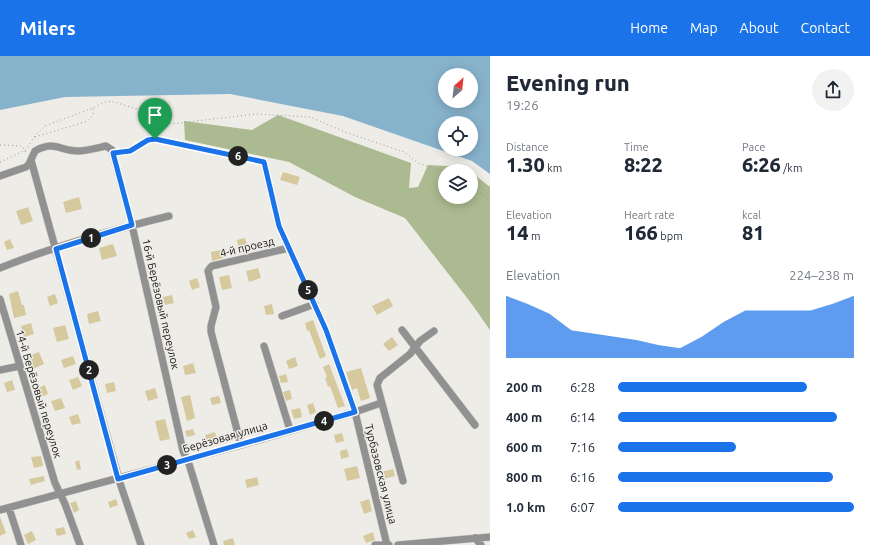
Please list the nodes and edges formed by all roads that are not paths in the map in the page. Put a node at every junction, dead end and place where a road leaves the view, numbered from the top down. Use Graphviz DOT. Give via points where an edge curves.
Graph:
graph roads {
  1 [pos="31,160"];
  2 [pos="264,162"];
  3 [pos="0,176"];
  4 [pos="169,216"];
  5 [pos="132,225"];
  6 [pos="289,248"];
  7 [pos="56,249"];
  8 [pos="0,268"];
  9 [pos="0,299"];
  10 [pos="314,304"];
  11 [pos="282,316"];
  12 [pos="402,330"];
  13 [pos="434,331"];
  14 [pos="264,346"];
  15 [pos="416,348"];
  16 [pos="20,366"];
  17 [pos="0,370"];
  18 [pos="381,403"];
  19 [pos="355,412"];
  20 [pos="475,425"];
  21 [pos="290,430"];
  22 [pos="241,445"];
  23 [pos="186,459"];
  24 [pos="118,479"];
  25 [pos="403,481"];
  26 [pos="59,494"];
  27 [pos="9,508"];
  28 [pos="0,510"];
  29 [pos="490,537"];
  30 [pos="475,538"];
  31 [pos="21,545"];
  32 [pos="80,545"];
  33 [pos="141,545"];
  34 [pos="214,545"];
  35 [pos="375,545"];
  36 [pos="388,545"];
  37 [pos="398,545"];
  38 [pos="481,545"];
  1 -- 3 [label="street" via="26,167"];
  1 -- 5 [label="street, 16-й Берёзовый переулок" via="35,151 52,145 78,151 106,146 111,148"];
  1 -- 7 [label="street"];
  2 -- 6 [label="street, Турбазовская улица" via="279,226"];
  4 -- 5 [label="street"];
  5 -- 7 [label="street"];
  5 -- 23 [label="street, 16-й Берёзовый переулок"];
  6 -- 10 [label="street, Турбазовская улица"];
  6 -- 22 [label="street, 4-й проезд" via="212,266 208,271 216,306 211,332"];
  7 -- 8 [label="street"];
  7 -- 24 [label="street"];
  9 -- 16 [label="street, 14-й Берёзовый переулок"];
  10 -- 11 [label="street"];
  10 -- 19 [label="street, Турбазовская улица"];
  12 -- 15 [label="street"];
  13 -- 15 [label="street" via="420,341"];
  14 -- 21 [label="street"];
  15 -- 18 [label="street" via="380,378 376,385"];
  15 -- 20 [label="street"];
  16 -- 17 [label="street"];
  16 -- 26 [label="street, 14-й Берёзовый переулок"];
  18 -- 19 [label="street, Берёзовая улица"];
  18 -- 25 [label="street"];
  19 -- 21 [label="street, Берёзовая улица"];
  19 -- 36 [label="street, Турбазовская улица"];
  21 -- 22 [label="street, Берёзовая улица"];
  22 -- 23 [label="street, Берёзовая улица"];
  23 -- 24 [label="street, Берёзовая улица"];
  23 -- 34 [label="street, 16-й Берёзовый переулок"];
  24 -- 26 [label="street, Берёзовая улица"];
  24 -- 33 [label="street"];
  26 -- 27 [label="street, Берёзовая улица"];
  26 -- 32 [label="street, 14-й Берёзовый переулок" via="66,504"];
  27 -- 28 [label="street, Берёзовая улица"];
  27 -- 31 [label="street"];
  29 -- 30 [label="street"];
  30 -- 37 [label="street"];
  30 -- 38 [label="street"];
  35 -- 36 [label="street"];
}
